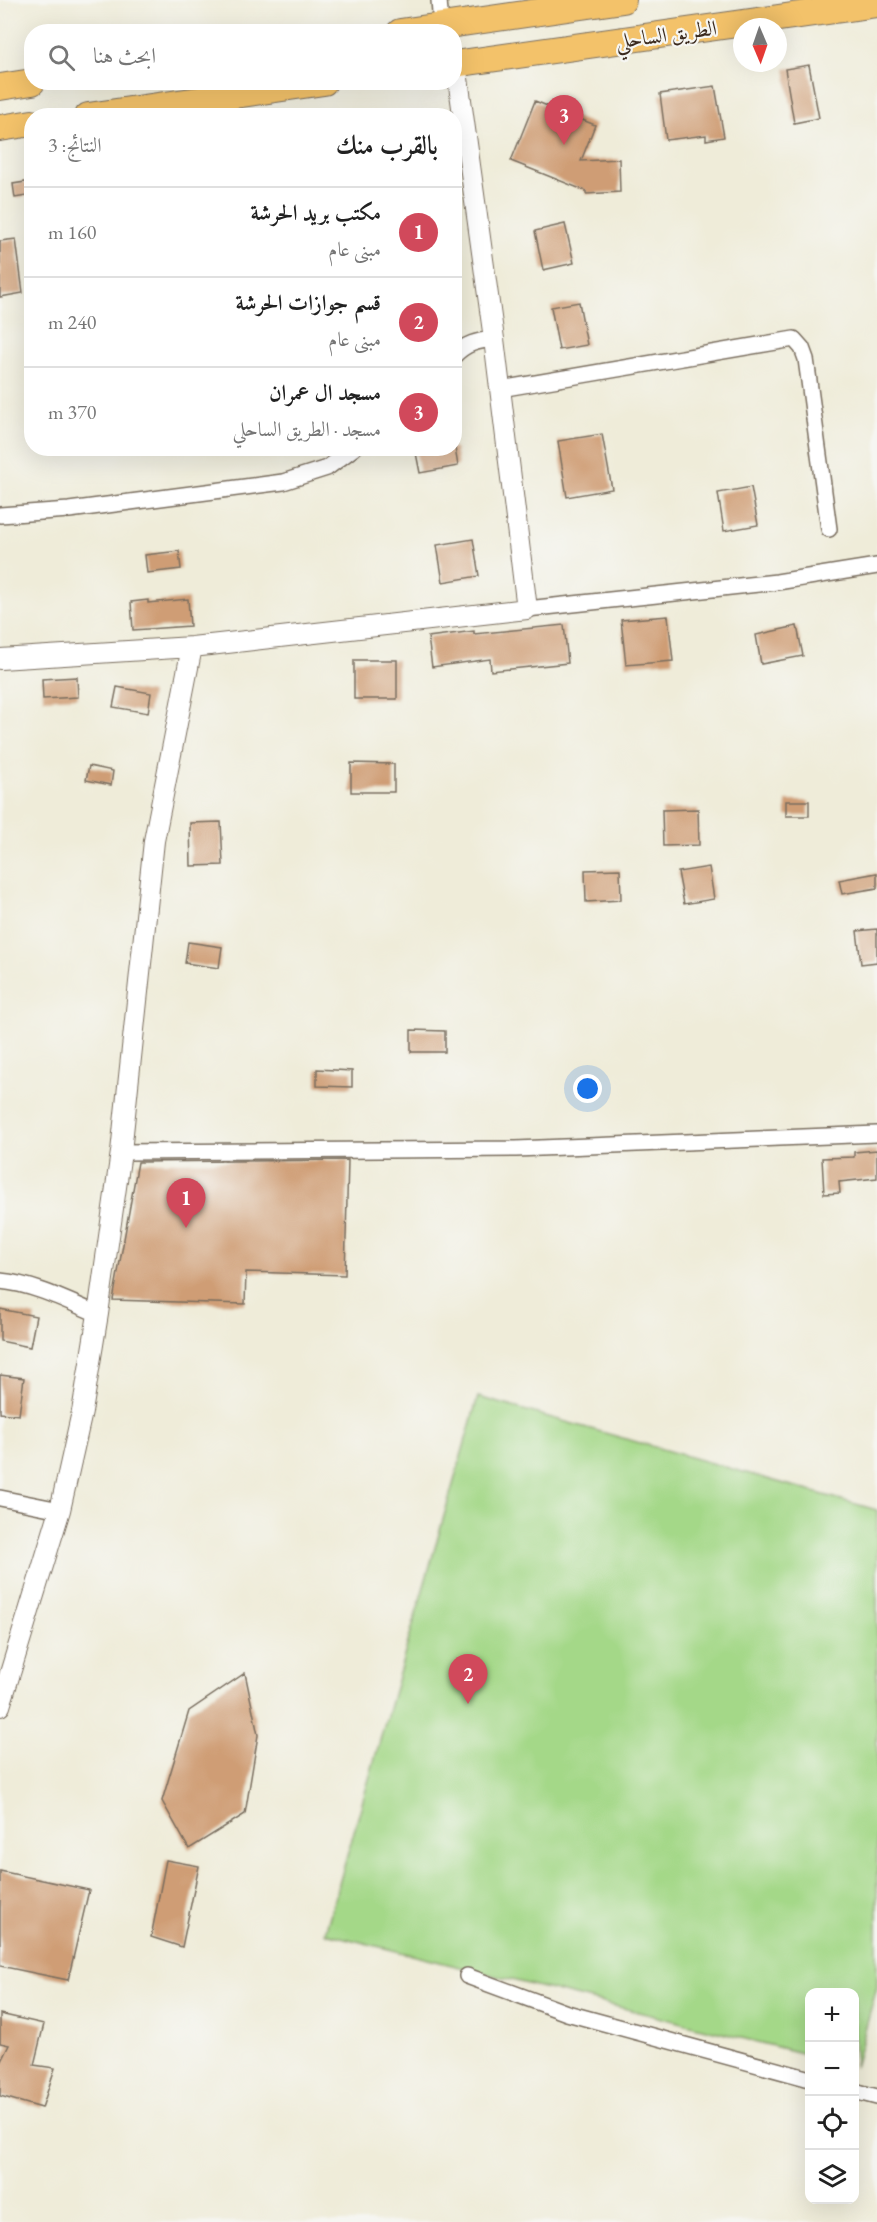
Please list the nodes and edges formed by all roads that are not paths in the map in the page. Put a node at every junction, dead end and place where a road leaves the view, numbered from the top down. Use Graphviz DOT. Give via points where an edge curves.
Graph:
graph roads {
  1 [pos="439,0"];
  2 [pos="623,0"];
  3 [pos="877,4"];
  4 [pos="441,24"];
  5 [pos="455,24"];
  6 [pos="462,63"];
  7 [pos="24,83"];
  8 [pos="0,87"];
  9 [pos="268,90"];
  10 [pos="459,90"];
  11 [pos="144,108"];
  12 [pos="461,108"];
  13 [pos="462,113"];
  14 [pos="24,124"];
  15 [pos="0,128"];
  16 [pos="494,339"];
  17 [pos="462,349"];
  18 [pos="500,389"];
  19 [pos="343,456"];
  20 [pos="0,515"];
  21 [pos="829,529"];
  22 [pos="877,566"];
  23 [pos="527,609"];
  24 [pos="192,647"];
  25 [pos="0,659"];
  26 [pos="877,1134"];
  27 [pos="121,1152"];
  28 [pos="0,1281"];
  29 [pos="98,1314"];
  30 [pos="0,1498"];
  31 [pos="60,1510"];
  32 [pos="0,1706"];
  33 [pos="467,1976"];
  34 [pos="805,2078"];
  35 [pos="859,2092"];
  36 [pos="877,2097"];
  1 -- 4 [label="street"];
  2 -- 5 [label="highway, الطريق الساحلي"];
  3 -- 6 [label="highway, الطريق الساحلي"];
  7 -- 8 [label="highway"];
  9 -- 11 [label="highway"];
  10 -- 12 [label="street"];
  13 -- 16 [label="street"];
  14 -- 15 [label="highway"];
  16 -- 17 [label="street" via="473,341"];
  16 -- 18 [label="street"];
  18 -- 21 [label="street" via="794,339 806,359"];
  18 -- 23 [label="street"];
  19 -- 20 [label="street" via="327,468 283,482 69,510"];
  22 -- 23 [label="street" via="777,582"];
  23 -- 24 [label="street"];
  24 -- 25 [label="street"];
  24 -- 27 [label="street" via="154,841"];
  26 -- 27 [label="street" via="516,1149"];
  27 -- 29 [label="street"];
  28 -- 29 [label="street" via="55,1295"];
  29 -- 31 [label="street"];
  30 -- 31 [label="street"];
  31 -- 32 [label="street"];
  33 -- 34 [label="street" via="567,2013"];
  35 -- 36 [label="street"];
}
